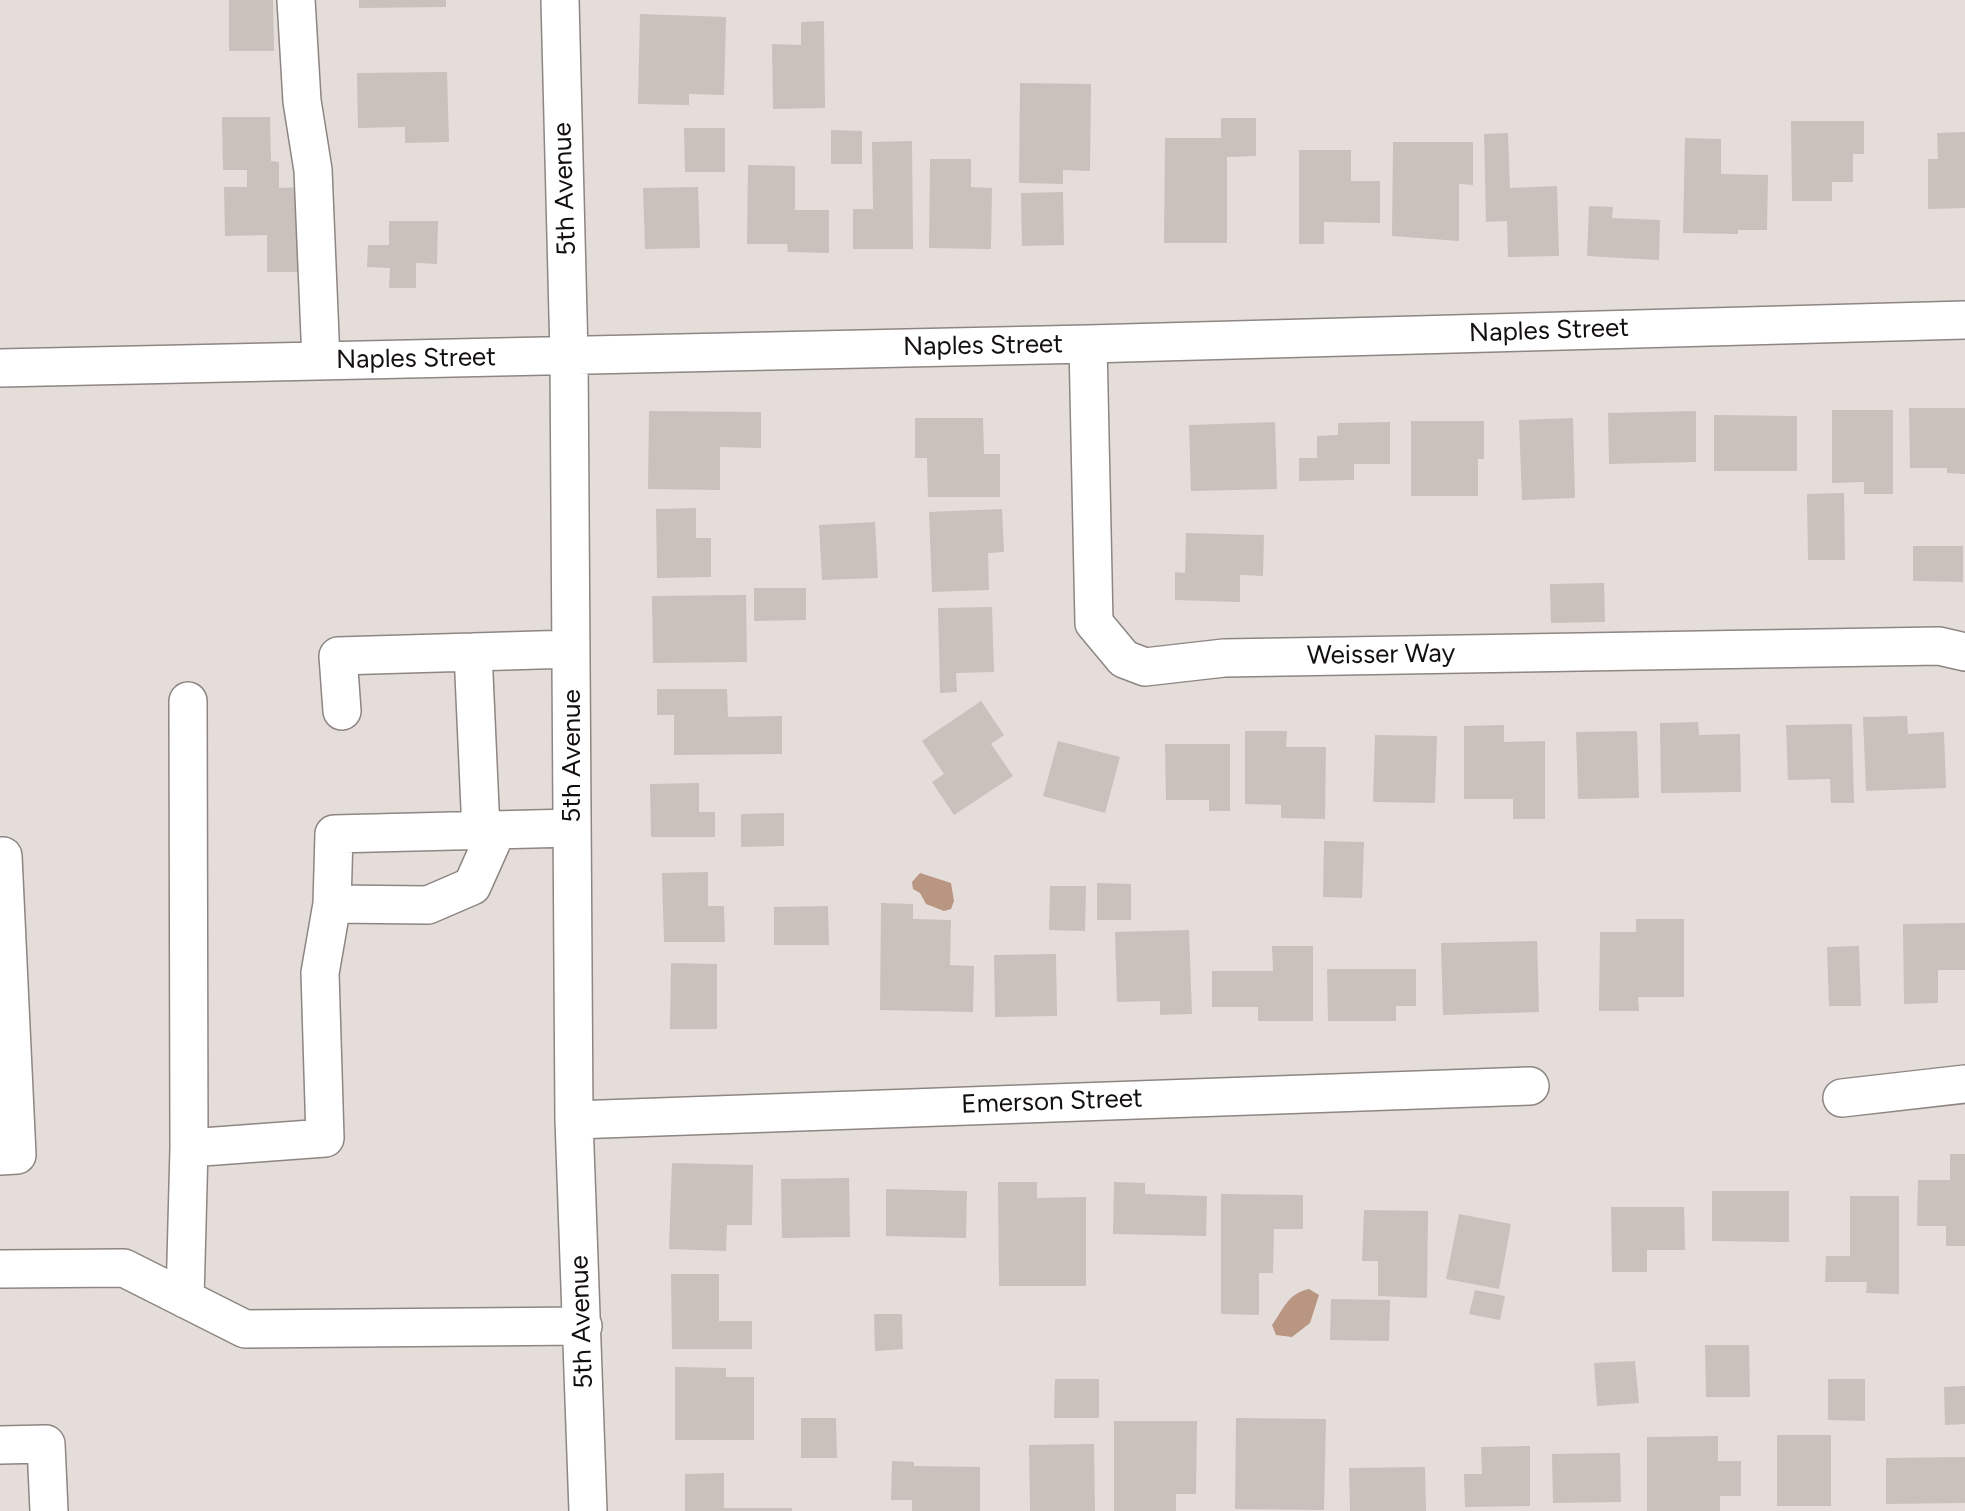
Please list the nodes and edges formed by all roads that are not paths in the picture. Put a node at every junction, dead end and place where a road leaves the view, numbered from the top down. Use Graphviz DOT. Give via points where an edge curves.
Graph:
graph roads {
  1 [pos="296,0"];
  2 [pos="560,0"];
  3 [pos="1965,320"];
  4 [pos="1088,344"];
  5 [pos="569,355"];
  6 [pos="321,361"];
  7 [pos="0,368"];
  8 [pos="571,649"];
  9 [pos="473,652"];
  10 [pos="1965,652"];
  11 [pos="188,701"];
  12 [pos="342,711"];
  13 [pos="572,828"];
  14 [pos="489,830"];
  15 [pos="0,856"];
  16 [pos="332,904"];
  17 [pos="1965,1084"];
  18 [pos="1530,1086"];
  19 [pos="1842,1098"];
  20 [pos="574,1120"];
  21 [pos="189,1148"];
  22 [pos="0,1156"];
  23 [pos="0,1269"];
  24 [pos="185,1298"];
  25 [pos="583,1326"];
  26 [pos="0,1445"];
  27 [pos="49,1511"];
  28 [pos="589,1511"];
  1 -- 6 [label="street" via="302,101 313,170"];
  2 -- 5 [label="street, 5th Avenue"];
  3 -- 4 [label="street, Naples Street"];
  4 -- 5 [label="street, Naples Street"];
  4 -- 10 [label="street, Weisser Way" via="1094,623 1124,660 1145,667 1201,658 1928,646"];
  5 -- 6 [label="street, Naples Street"];
  5 -- 8 [label="street, 5th Avenue"];
  6 -- 7 [label="street, Naples Street"];
  8 -- 9 [label="street"];
  8 -- 13 [label="street, 5th Avenue"];
  9 -- 12 [label="street" via="338,656"];
  9 -- 14 [label="street"];
  11 -- 21 [label="street"];
  13 -- 14 [label="street"];
  13 -- 20 [label="street, 5th Avenue"];
  14 -- 16 [label="street" via="472,886 428,905"];
  14 -- 16 [label="street" via="334,834"];
  15 -- 22 [label="street" via="18,1155"];
  16 -- 21 [label="street" via="320,973 325,1138"];
  17 -- 19 [label="street"];
  18 -- 20 [label="street, Emerson Street"];
  20 -- 25 [label="street, 5th Avenue"];
  21 -- 24 [label="street"];
  23 -- 24 [label="street" via="124,1268"];
  24 -- 25 [label="street" via="245,1329"];
  25 -- 28 [label="street, 5th Avenue"];
  26 -- 27 [label="street" via="46,1444"];
}
